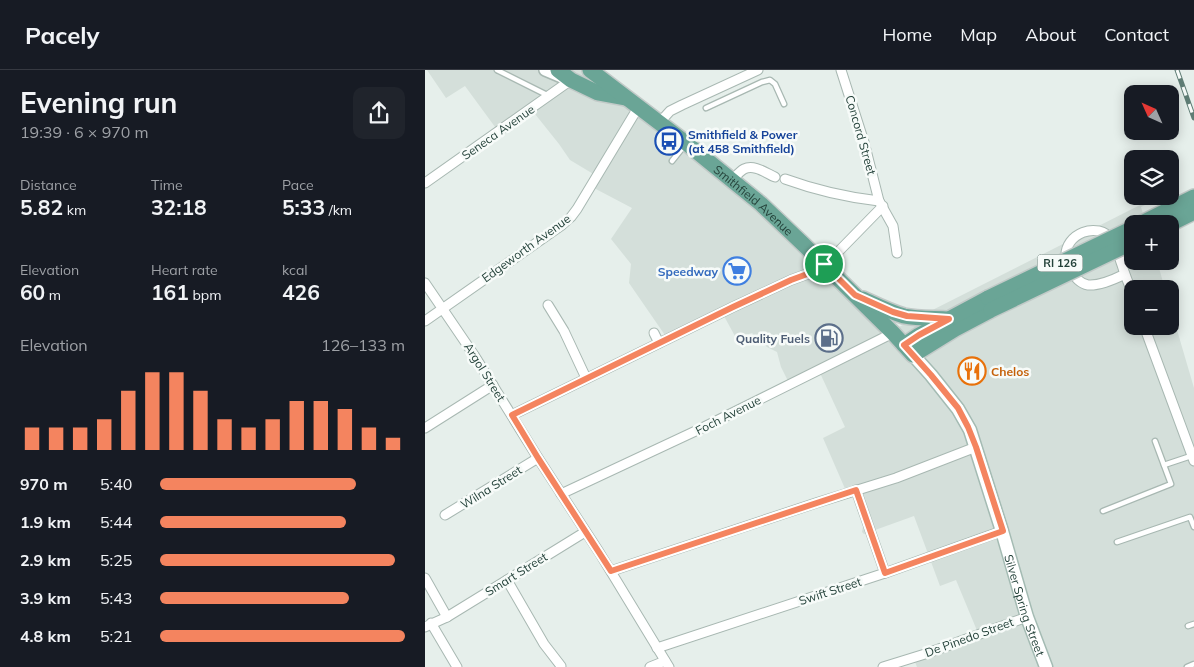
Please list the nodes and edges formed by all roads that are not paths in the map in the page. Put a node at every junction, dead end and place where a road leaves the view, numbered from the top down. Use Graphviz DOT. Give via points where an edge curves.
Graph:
graph roads {
  1 [pos="497,70"];
  2 [pos="545,70"];
  3 [pos="558,70"];
  4 [pos="589,70"];
  5 [pos="758,70"];
  6 [pos="841,70"];
  7 [pos="571,80"];
  8 [pos="549,96"];
  9 [pos="633,102"];
  10 [pos="784,104"];
  11 [pos="706,108"];
  12 [pos="660,122"];
  13 [pos="686,143"];
  14 [pos="672,161"];
  15 [pos="775,177"];
  16 [pos="785,179"];
  17 [pos="732,180"];
  18 [pos="425,183"];
  19 [pos="1194,198"];
  20 [pos="881,203"];
  21 [pos="1194,212"];
  22 [pos="1159,215"];
  23 [pos="1179,219"];
  24 [pos="1124,233"];
  25 [pos="1124,246"];
  26 [pos="897,253"];
  27 [pos="824,264"];
  28 [pos="1125,274"];
  29 [pos="1127,280"];
  30 [pos="425,283"];
  31 [pos="855,295"];
  32 [pos="989,304"];
  33 [pos="547,305"];
  34 [pos="443,308"];
  35 [pos="949,319"];
  36 [pos="425,321"];
  37 [pos="654,333"];
  38 [pos="893,333"];
  39 [pos="1147,335"];
  40 [pos="659,343"];
  41 [pos="909,350"];
  42 [pos="586,378"];
  43 [pos="493,385"];
  44 [pos="512,415"];
  45 [pos="425,428"];
  46 [pos="1155,441"];
  47 [pos="976,447"];
  48 [pos="538,458"];
  49 [pos="1193,458"];
  50 [pos="1165,465"];
  51 [pos="856,490"];
  52 [pos="561,494"];
  53 [pos="1103,511"];
  54 [pos="445,515"];
  55 [pos="1194,527"];
  56 [pos="1003,531"];
  57 [pos="585,532"];
  58 [pos="1117,542"];
  59 [pos="611,571"];
  60 [pos="885,573"];
  61 [pos="425,578"];
  62 [pos="507,580"];
  63 [pos="447,617"];
  64 [pos="1027,617"];
  65 [pos="1194,624"];
  66 [pos="428,625"];
  67 [pos="1188,626"];
  68 [pos="657,648"];
  69 [pos="667,664"];
  70 [pos="1194,664"];
  71 [pos="561,666"];
  72 [pos="457,667"];
  73 [pos="650,667"];
  74 [pos="883,667"];
  75 [pos="1046,667"];
  76 [pos="1187,667"];
  1 -- 8 [label="lane"];
  2 -- 7 [label="street"];
  3 -- 7 [label="main road"];
  4 -- 9 [label="main road, Smithfield Avenue"];
  5 -- 12 [label="street" via="670,111"];
  6 -- 20 [label="street, Concord Street"];
  7 -- 8 [label="street, Seneca Avenue"];
  7 -- 9 [label="main road" via="598,93"];
  8 -- 18 [label="street, Seneca Avenue"];
  9 -- 12 [label="main road, Smithfield Avenue"];
  9 -- 34 [label="street, Edgeworth Avenue" via="571,217"];
  10 -- 11 [label="lane" via="770,80"];
  12 -- 13 [label="main road, Smithfield Avenue"];
  13 -- 14 [label="lane"];
  13 -- 17 [label="main road, Smithfield Avenue"];
  15 -- 17 [label="street" via="751,167"];
  16 -- 20 [label="street" via="813,189"];
  17 -- 27 [label="main road, Smithfield Avenue"];
  19 -- 22 [label="main road"];
  20 -- 26 [label="street, Concord Street" via="893,226"];
  20 -- 27 [label="street" via="839,252"];
  21 -- 23 [label="main road"];
  24 -- 32 [label="main road, RI 126, bridge"];
  25 -- 32 [label="main road, RI 126, bridge"];
  27 -- 31 [label="main road, Smithfield Avenue"];
  27 -- 40 [label="street"];
  28 -- 28 [label="street" via="1113,241 1105,233 1088,231 1069,244 1067,263 1080,281 1088,285 1097,284"];
  28 -- 29 [label="street"];
  30 -- 34 [label="street, Argol Street"];
  31 -- 35 [label="main road" via="903,315"];
  31 -- 38 [label="main road, Smithfield Avenue"];
  32 -- 35 [label="main road, RI 126"];
  32 -- 41 [label="main road, RI 126" via="955,329"];
  33 -- 42 [label="street"];
  34 -- 36 [label="street, Edgeworth Avenue"];
  34 -- 43 [label="street, Argol Street"];
  35 -- 41 [label="main road" via="919,335"];
  37 -- 40 [label="street"];
  38 -- 41 [label="main road, Smithfield Avenue"];
  38 -- 52 [label="street, Foch Avenue"];
  39 -- 49 [label="street"];
  40 -- 42 [label="street"];
  41 -- 47 [label="main road, Silver Spring Street" via="958,408"];
  42 -- 44 [label="street"];
  43 -- 44 [label="street, Argol Street"];
  43 -- 45 [label="street"];
  44 -- 48 [label="street, Argol Street"];
  46 -- 50 [label="lane"];
  47 -- 51 [label="street"];
  47 -- 56 [label="main road, Silver Spring Street"];
  48 -- 52 [label="street, Argol Street"];
  48 -- 54 [label="street, Wilna Street"];
  49 -- 50 [label="lane"];
  50 -- 53 [label="lane" via="1171,484"];
  51 -- 59 [label="street"];
  51 -- 60 [label="street"];
  52 -- 57 [label="street, Argol Street"];
  55 -- 58 [label="lane" via="1190,517"];
  56 -- 60 [label="street, Swift Street"];
  56 -- 64 [label="main road, Silver Spring Street"];
  57 -- 59 [label="street, Argol Street"];
  57 -- 62 [label="street, Smart Street"];
  59 -- 68 [label="street, Argol Street"];
  60 -- 68 [label="street, Swift Street"];
  61 -- 63 [label="street"];
  62 -- 63 [label="street, Smart Street"];
  62 -- 71 [label="street" via="544,644"];
  63 -- 66 [label="street, Smart Street"];
  64 -- 74 [label="street, De Pinedo Street"];
  64 -- 75 [label="main road, Silver Spring Street"];
  65 -- 67 [label="lane"];
  66 -- 72 [label="street"];
  68 -- 69 [label="street, Argol Street"];
  69 -- 73 [label="street"];
  70 -- 76 [label="lane"];
}
